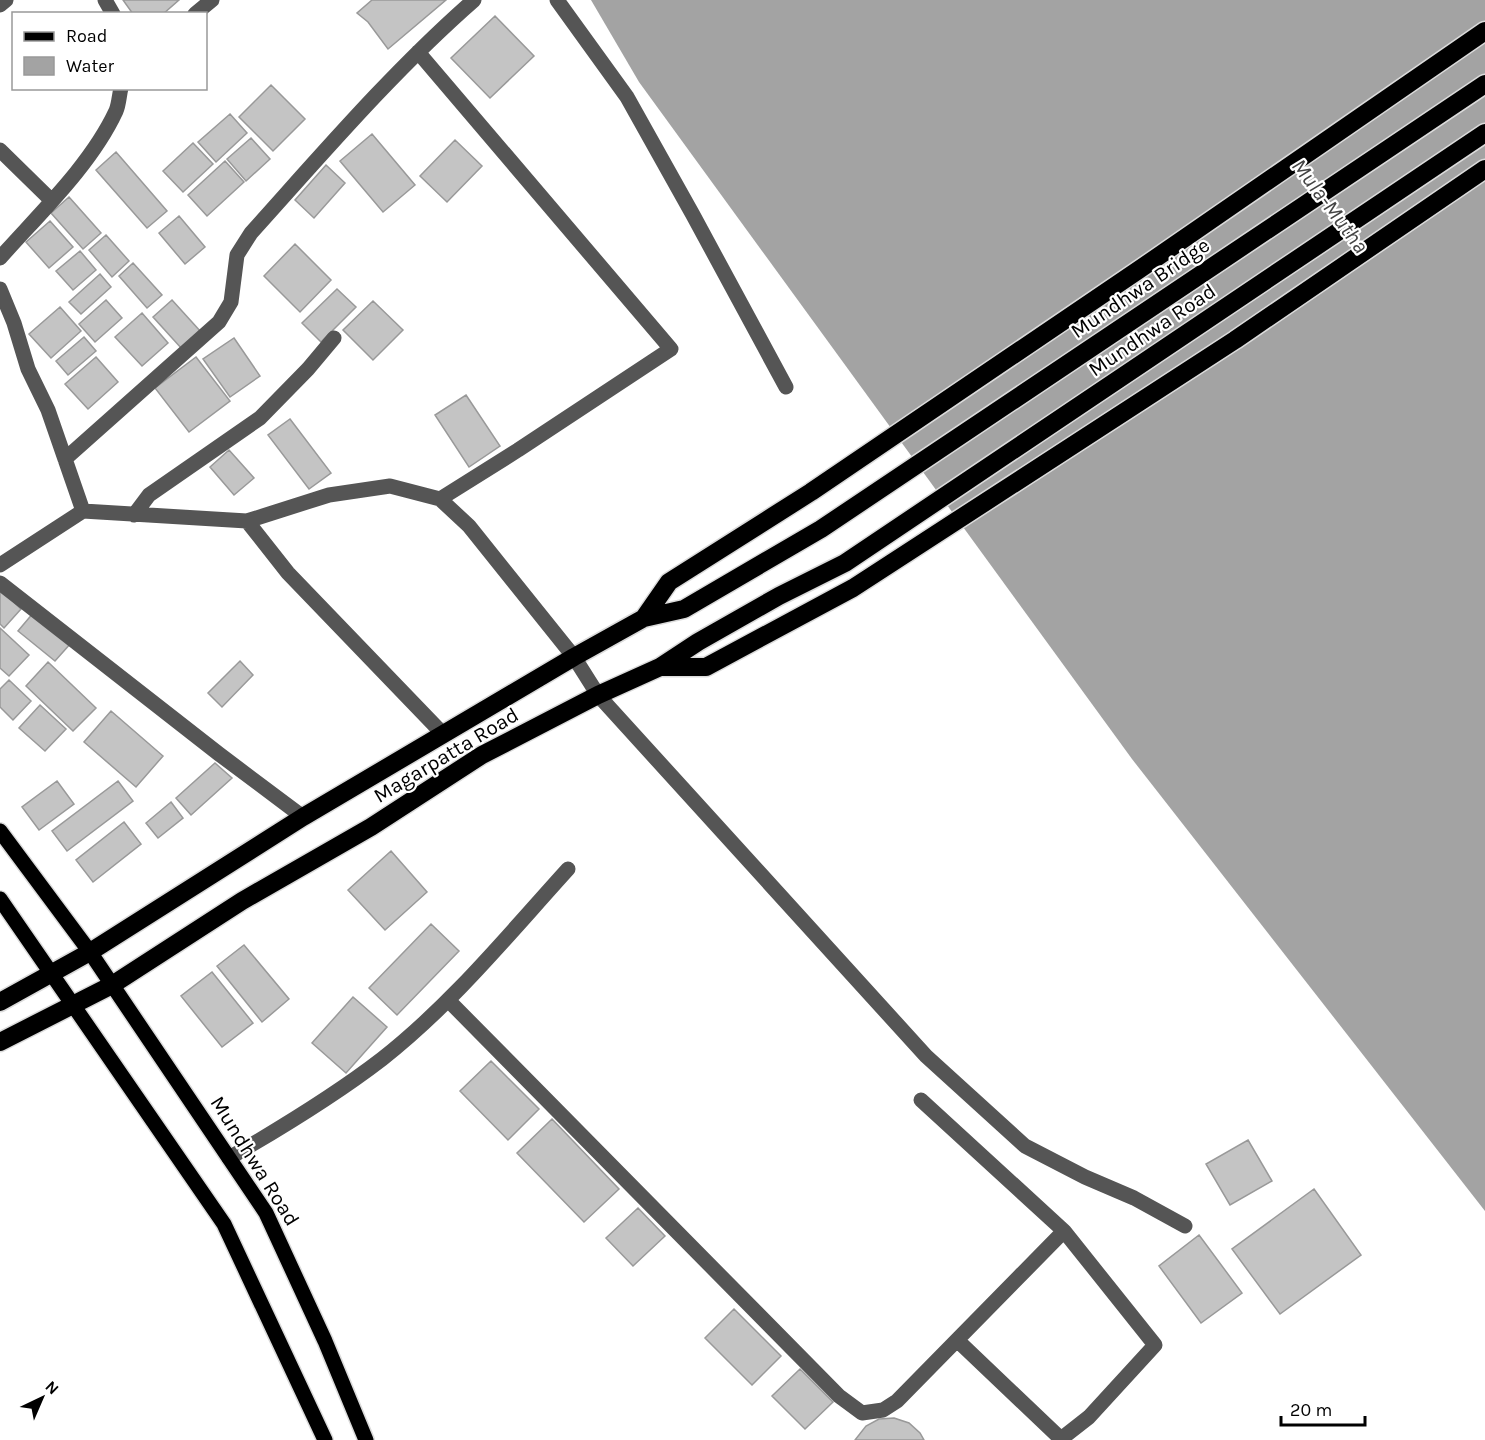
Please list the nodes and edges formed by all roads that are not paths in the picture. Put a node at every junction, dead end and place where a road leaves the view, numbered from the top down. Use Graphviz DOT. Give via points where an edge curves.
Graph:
graph roads {
  1 [pos="6,0"];
  2 [pos="212,0"];
  3 [pos="474,0"];
  4 [pos="557,0"];
  5 [pos="0,5"];
  6 [pos="197,12"];
  7 [pos="1485,31"];
  8 [pos="418,52"];
  9 [pos="1485,84"];
  10 [pos="121,90"];
  11 [pos="1485,133"];
  12 [pos="0,150"];
  13 [pos="1485,169"];
  14 [pos="51,200"];
  15 [pos="0,258"];
  16 [pos="0,289"];
  17 [pos="334,338"];
  18 [pos="786,387"];
  19 [pos="65,459"];
  20 [pos="440,499"];
  21 [pos="83,511"];
  22 [pos="134,514"];
  23 [pos="248,522"];
  24 [pos="844,563"];
  25 [pos="0,566"];
  26 [pos="0,583"];
  27 [pos="644,618"];
  28 [pos="574,657"];
  29 [pos="660,667"];
  30 [pos="598,695"];
  31 [pos="443,734"];
  32 [pos="303,816"];
  33 [pos="0,831"];
  34 [pos="568,869"];
  35 [pos="0,899"];
  36 [pos="90,952"];
  37 [pos="52,973"];
  38 [pos="112,985"];
  39 [pos="448,1000"];
  40 [pos="0,1002"];
  41 [pos="73,1005"];
  42 [pos="0,1042"];
  43 [pos="921,1100"];
  44 [pos="229,1158"];
  45 [pos="1185,1226"];
  46 [pos="1064,1231"];
  47 [pos="957,1340"];
  48 [pos="325,1440"];
  49 [pos="366,1440"];
  1 -- 5 [label="street"];
  2 -- 6 [label="street"];
  3 -- 8 [label="street"];
  4 -- 18 [label="street" via="627,97"];
  7 -- 27 [label="highway" via="811,492 669,582"];
  8 -- 19 [label="street" via="250,233 237,255 231,302 219,322"];
  8 -- 20 [label="street" via="671,349"];
  9 -- 27 [label="highway, Mundhwa Bridge" via="820,529 684,609"];
  10 -- 14 [label="street" via="117,109 100,141"];
  11 -- 24 [label="highway, Mundhwa Road"];
  12 -- 14 [label="street"];
  13 -- 29 [label="highway" via="1234,340 853,588 706,667"];
  14 -- 15 [label="street"];
  16 -- 19 [label="street"];
  17 -- 22 [label="street" via="260,418 149,495"];
  19 -- 21 [label="street"];
  20 -- 23 [label="street" via="390,486 329,495"];
  20 -- 28 [label="street" via="469,526"];
  21 -- 22 [label="street"];
  21 -- 25 [label="street"];
  22 -- 23 [label="street"];
  23 -- 31 [label="street" via="288,573"];
  24 -- 29 [label="highway, Magarpatta Road" via="698,642"];
  26 -- 32 [label="street"];
  27 -- 28 [label="highway"];
  28 -- 30 [label="street"];
  28 -- 31 [label="highway, Magarpatta Road"];
  29 -- 30 [label="highway, Magarpatta Road"];
  30 -- 38 [label="highway, Magarpatta Road" via="482,755"];
  30 -- 45 [label="street" via="926,1056 1025,1146"];
  31 -- 32 [label="highway, Magarpatta Road"];
  32 -- 36 [label="highway, Magarpatta Road"];
  33 -- 36 [label="main road, Mundhwa Road"];
  34 -- 39 [label="street"];
  35 -- 37 [label="main road"];
  36 -- 37 [label="highway"];
  36 -- 38 [label="main road, Mundhwa Road"];
  37 -- 40 [label="highway"];
  37 -- 41 [label="main road"];
  38 -- 41 [label="highway"];
  38 -- 44 [label="main road, Mundhwa Road"];
  39 -- 44 [label="street" via="382,1059 290,1123"];
  39 -- 47 [label="street" via="839,1396 862,1413 883,1410 897,1401"];
  41 -- 42 [label="highway"];
  41 -- 48 [label="main road" via="224,1224"];
  43 -- 46 [label="street"];
  44 -- 49 [label="main road, Mundhwa Road" via="266,1213"];
  46 -- 47 [label="street"];
  46 -- 47 [label="street" via="1155,1345 1089,1417 1061,1439"];
}
